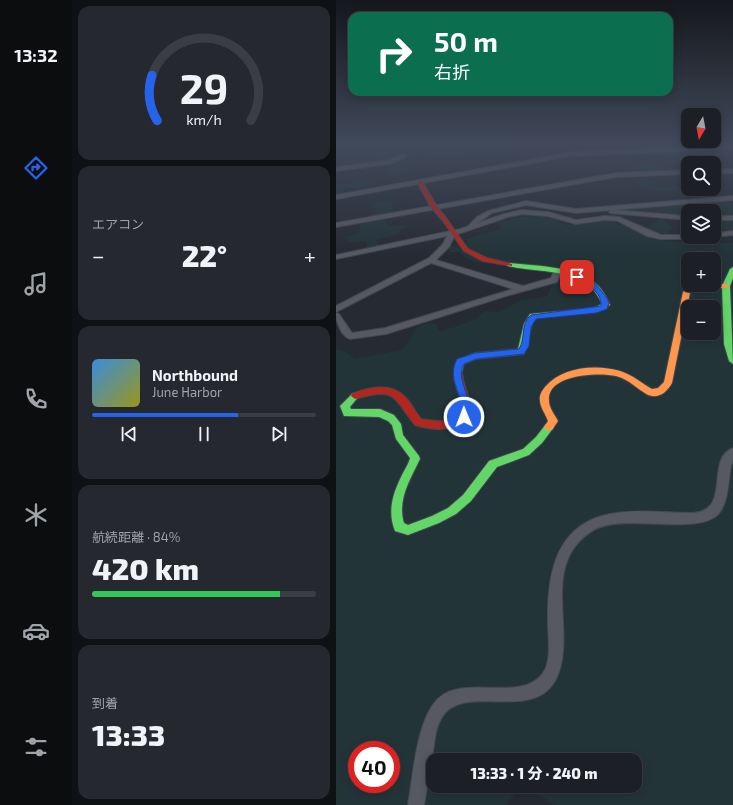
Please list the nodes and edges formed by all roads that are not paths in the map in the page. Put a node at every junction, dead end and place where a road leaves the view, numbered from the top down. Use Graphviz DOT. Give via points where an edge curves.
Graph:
graph roads {
  1 [pos="420,182"];
  2 [pos="589,182"];
  3 [pos="594,182"];
  4 [pos="541,192"];
  5 [pos="336,197"];
  6 [pos="733,198"];
  7 [pos="434,208"];
  8 [pos="548,214"];
  9 [pos="681,217"];
  10 [pos="721,218"];
  11 [pos="733,218"];
  12 [pos="336,225"];
  13 [pos="471,228"];
  14 [pos="452,233"];
  15 [pos="733,233"];
  16 [pos="721,234"];
  17 [pos="681,238"];
  18 [pos="336,257"];
  19 [pos="430,261"];
  20 [pos="733,268"];
  21 [pos="558,271"];
  22 [pos="726,286"];
  23 [pos="524,289"];
  24 [pos="336,309"];
  25 [pos="336,316"];
  26 [pos="733,361"];
  27 [pos="733,453"];
  28 [pos="416,805"];
  1 -- 5 [label="street"];
  1 -- 7 [label="street"];
  2 -- 7 [label="street"];
  3 -- 4 [label="street"];
  6 -- 13 [label="street" via="576,211 526,203 490,212"];
  7 -- 12 [label="street"];
  7 -- 14 [label="street"];
  8 -- 9 [label="street" via="576,217 611,212"];
  8 -- 13 [label="street" via="514,213"];
  8 -- 17 [label="street" via="576,222 619,219 650,234"];
  10 -- 11 [label="street"];
  13 -- 14 [label="street"];
  14 -- 18 [label="street"];
  14 -- 19 [label="street" via="446,245"];
  14 -- 21 [label="street" via="466,251 486,261"];
  15 -- 16 [label="street"];
  19 -- 23 [label="street"];
  19 -- 24 [label="street"];
  20 -- 22 [label="street"];
  21 -- 22 [label="street" via="594,286 603,296 606,306 596,310 534,316 527,327 525,346 521,352 475,356 460,362 457,375 466,410 464,417 454,424 433,425 418,422 401,397 389,391 355,396 349,401 346,406 347,413 356,415 380,412 390,417 397,425 399,436 414,453 415,460 395,502 399,527 408,530 439,519 473,492 492,465 500,459 522,454 530,447 553,421 543,398 546,390 569,375 582,370 598,370 626,377 650,392 659,393 664,390 668,382 687,292 697,286"];
  21 -- 23 [label="street" via="554,280"];
  22 -- 26 [label="street" via="728,344"];
  23 -- 25 [label="street" via="362,336 348,335"];
  27 -- 28 [label="street" via="727,458 725,465 721,497 714,510 707,516 605,519 581,531 565,552 560,566 555,594 555,662 549,677 539,688 525,694 456,697 443,703 433,717 429,729"];
}
